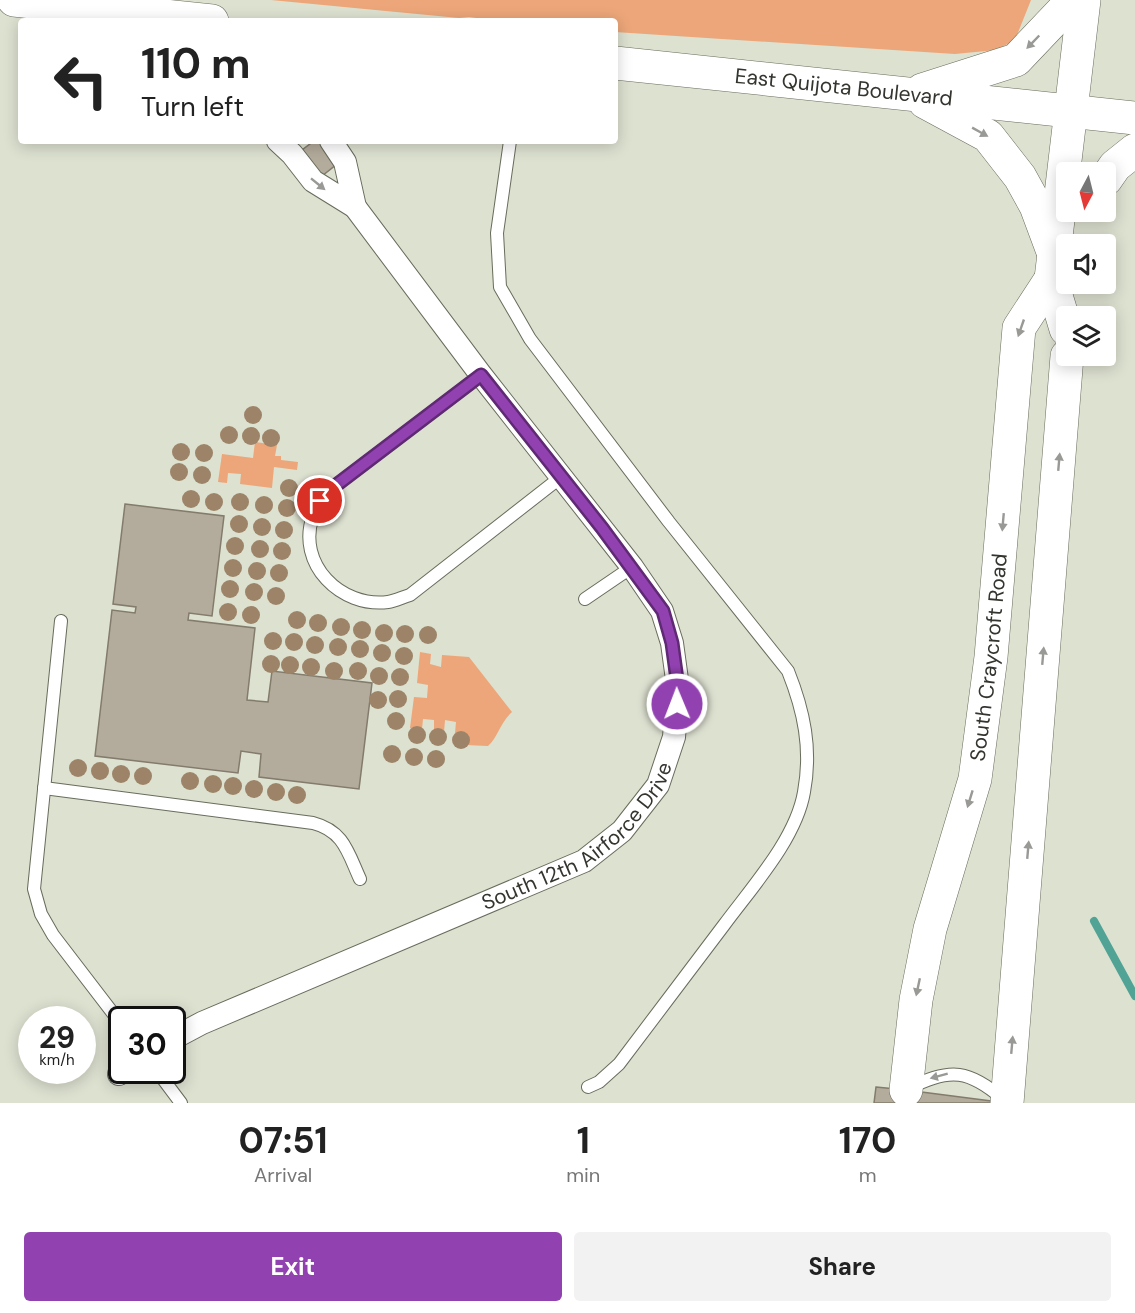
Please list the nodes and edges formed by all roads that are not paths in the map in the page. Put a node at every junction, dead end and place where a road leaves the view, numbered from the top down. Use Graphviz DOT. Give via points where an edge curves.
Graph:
graph roads {
  1 [pos="14,0"];
  2 [pos="1073,0"];
  3 [pos="1084,0"];
  4 [pos="111,16"];
  5 [pos="151,18"];
  6 [pos="618,63"];
  7 [pos="910,94"];
  8 [pos="1070,111"];
  9 [pos="1135,118"];
  10 [pos="281,144"];
  11 [pos="333,144"];
  12 [pos="510,144"];
  13 [pos="1135,150"];
  14 [pos="1116,165"];
  15 [pos="355,207"];
  16 [pos="1077,222"];
  17 [pos="1052,266"];
  18 [pos="1061,306"];
  19 [pos="1066,366"];
  20 [pos="481,375"];
  21 [pos="561,477"];
  22 [pos="632,567"];
  23 [pos="585,599"];
  24 [pos="61,621"];
  25 [pos="44,788"];
  26 [pos="360,879"];
  27 [pos="108,1007"];
  28 [pos="186,1032"];
  29 [pos="167,1084"];
  30 [pos="588,1087"];
  31 [pos="906,1090"];
  32 [pos="181,1103"];
  33 [pos="1007,1103"];
  1 -- 4 [label="street"];
  2 -- 7 [label="street, one-way" via="1016,60"];
  3 -- 8 [label="street"];
  4 -- 5 [label="street"];
  6 -- 7 [label="street, East Quijota Boulevard"];
  7 -- 8 [label="street, East Quijota Boulevard"];
  7 -- 17 [label="street, one-way" via="988,136 1020,177 1036,206"];
  8 -- 9 [label="street, East Quijota Boulevard"];
  8 -- 17 [label="street"];
  10 -- 15 [label="street, South 12th Airforce Drive, one-way" via="313,182"];
  11 -- 15 [label="street, South 12th Airforce Drive" via="345,162"];
  12 -- 30 [label="lane" via="497,233 501,287 537,349 788,671 805,725 808,757 804,794 791,829 767,867 619,1064"];
  13 -- 14 [label="street"];
  15 -- 20 [label="street, South 12th Airforce Drive"];
  16 -- 17 [label="street, South Craycroft Road"];
  17 -- 18 [label="street"];
  17 -- 31 [label="street, South Craycroft Road, one-way" via="1019,327 991,657 975,779 930,929 916,1000"];
  33 -- 19 [label="street, one-way"];
  20 -- 21 [label="street, South 12th Airforce Drive"];
  20 -- 21 [label="lane" via="320,501 310,535 312,555 321,574 349,597 368,602 389,602 410,594"];
  21 -- 22 [label="street, South 12th Airforce Drive"];
  22 -- 23 [label="lane"];
  22 -- 28 [label="street, South 12th Airforce Drive" via="663,611 678,687 674,737 658,785 622,831 584,861"];
  24 -- 25 [label="lane"];
  25 -- 26 [label="lane" via="326,826 344,845"];
  25 -- 27 [label="lane" via="34,889 41,914"];
  29 -- 32 [label="lane"];
  33 -- 31 [label="lane, one-way" via="971,1076 951,1073"];
}
